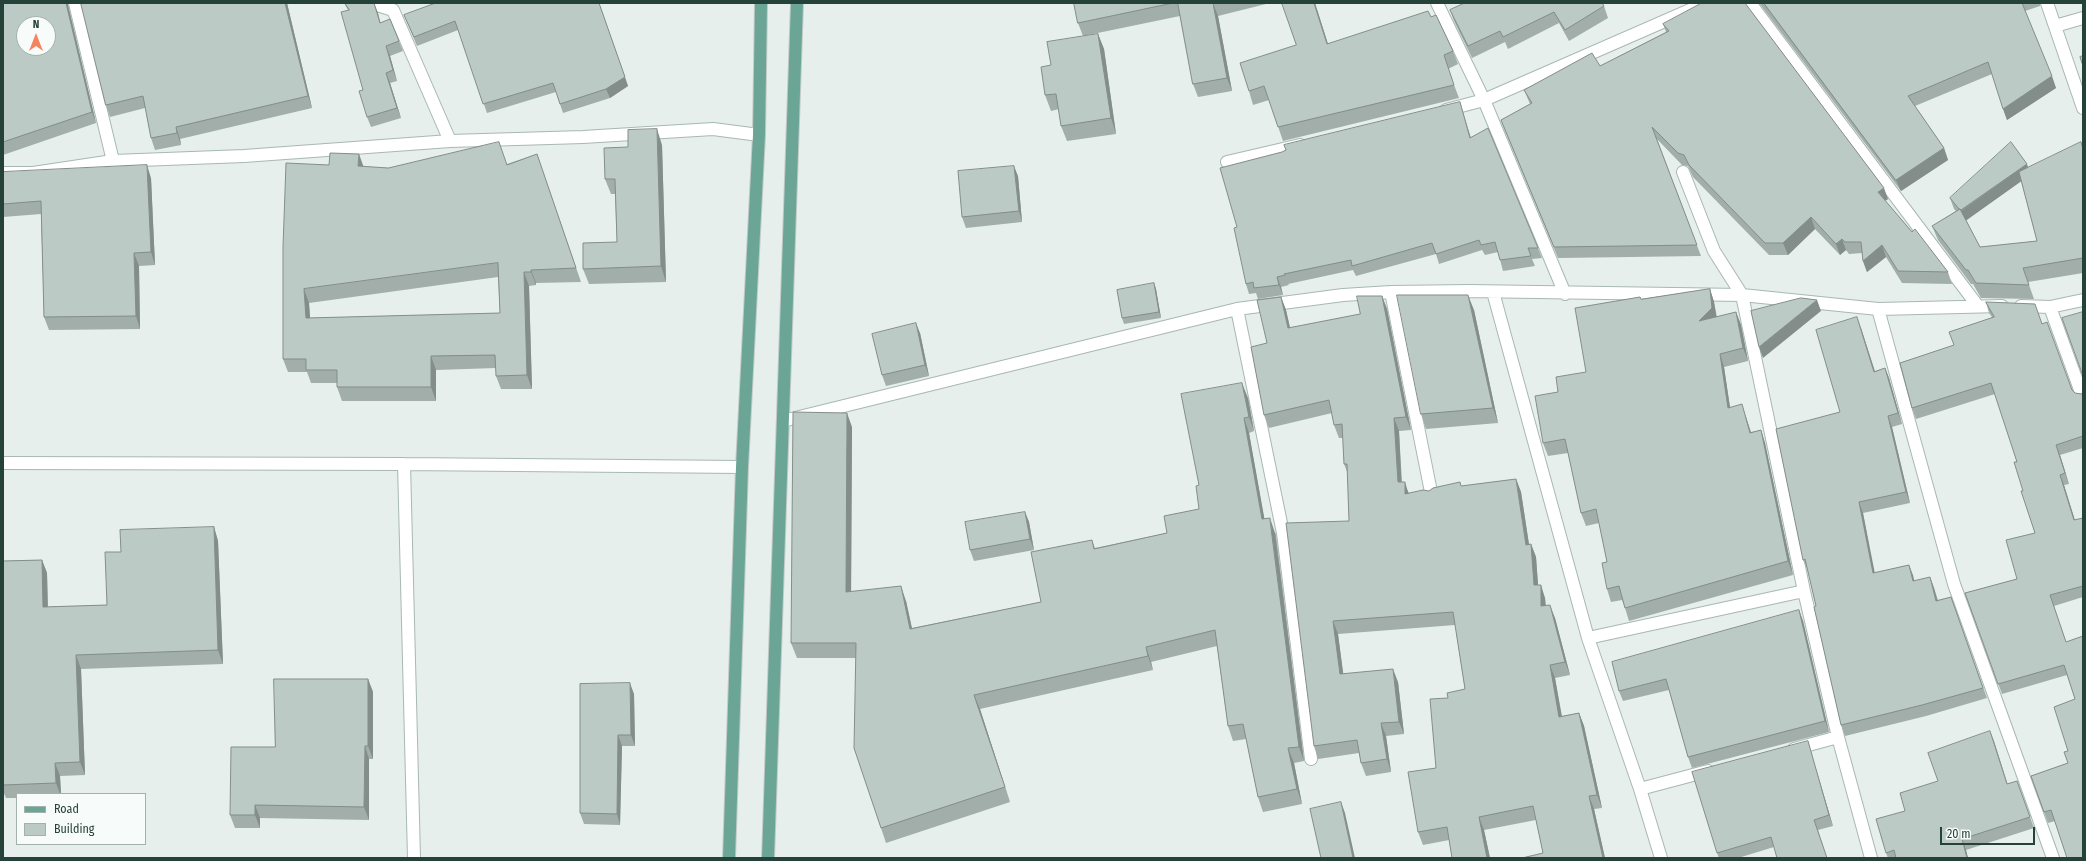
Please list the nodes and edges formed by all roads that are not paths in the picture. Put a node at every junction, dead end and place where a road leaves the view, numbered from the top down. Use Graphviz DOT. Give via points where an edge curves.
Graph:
graph roads {
  1 [pos="75,3"];
  2 [pos="371,3"];
  3 [pos="761,3"];
  4 [pos="797,3"];
  5 [pos="1437,3"];
  6 [pos="1706,3"];
  7 [pos="1750,3"];
  8 [pos="2047,3"];
  9 [pos="2083,18"];
  10 [pos="2055,26"];
  11 [pos="1484,100"];
  12 [pos="2083,108"];
  13 [pos="1431,113"];
  14 [pos="759,135"];
  15 [pos="450,141"];
  16 [pos="1310,142"];
  17 [pos="113,161"];
  18 [pos="1227,162"];
  19 [pos="1683,172"];
  20 [pos="3,173"];
  21 [pos="1391,292"];
  22 [pos="1493,292"];
  23 [pos="1565,294"];
  24 [pos="1742,296"];
  25 [pos="2083,300"];
  26 [pos="1977,306"];
  27 [pos="2050,307"];
  28 [pos="1237,309"];
  29 [pos="1878,309"];
  30 [pos="2083,398"];
  31 [pos="783,421"];
  32 [pos="3,463"];
  33 [pos="404,464"];
  34 [pos="742,467"];
  35 [pos="1432,497"];
  36 [pos="1804,591"];
  37 [pos="1588,638"];
  38 [pos="1838,737"];
  39 [pos="1784,751"];
  40 [pos="1311,759"];
  41 [pos="1716,769"];
  42 [pos="1640,789"];
  43 [pos="414,858"];
  44 [pos="729,858"];
  45 [pos="768,858"];
  46 [pos="1660,858"];
  47 [pos="1871,858"];
  48 [pos="2053,858"];
  1 -- 17 [label="street"];
  2 -- 15 [label="street" via="393,10"];
  3 -- 14 [label="main road"];
  4 -- 31 [label="main road"];
  5 -- 11 [label="street"];
  6 -- 11 [label="street"];
  7 -- 26 [label="street"];
  8 -- 10 [label="street"];
  9 -- 10 [label="street"];
  10 -- 12 [label="street"];
  11 -- 13 [label="street"];
  11 -- 23 [label="street"];
  14 -- 15 [label="street" via="714,130"];
  14 -- 34 [label="main road"];
  15 -- 17 [label="street" via="244,156"];
  16 -- 18 [label="street"];
  17 -- 20 [label="street" via="33,173"];
  19 -- 24 [label="street" via="1714,251"];
  21 -- 22 [label="street"];
  21 -- 28 [label="street"];
  21 -- 35 [label="street"];
  22 -- 23 [label="street"];
  22 -- 37 [label="street"];
  23 -- 24 [label="street"];
  24 -- 29 [label="street"];
  24 -- 36 [label="street"];
  25 -- 27 [label="street"];
  26 -- 27 [label="street"];
  26 -- 29 [label="street"];
  27 -- 30 [label="street"];
  28 -- 31 [label="street"];
  28 -- 40 [label="street" via="1283,533"];
  29 -- 48 [label="street" via="1954,584"];
  31 -- 45 [label="main road"];
  32 -- 33 [label="street"];
  33 -- 34 [label="street"];
  33 -- 43 [label="street"];
  34 -- 44 [label="main road"];
  36 -- 37 [label="street"];
  36 -- 38 [label="street"];
  37 -- 42 [label="street"];
  38 -- 39 [label="street"];
  38 -- 47 [label="street"];
  41 -- 42 [label="street"];
  42 -- 46 [label="street"];
}
